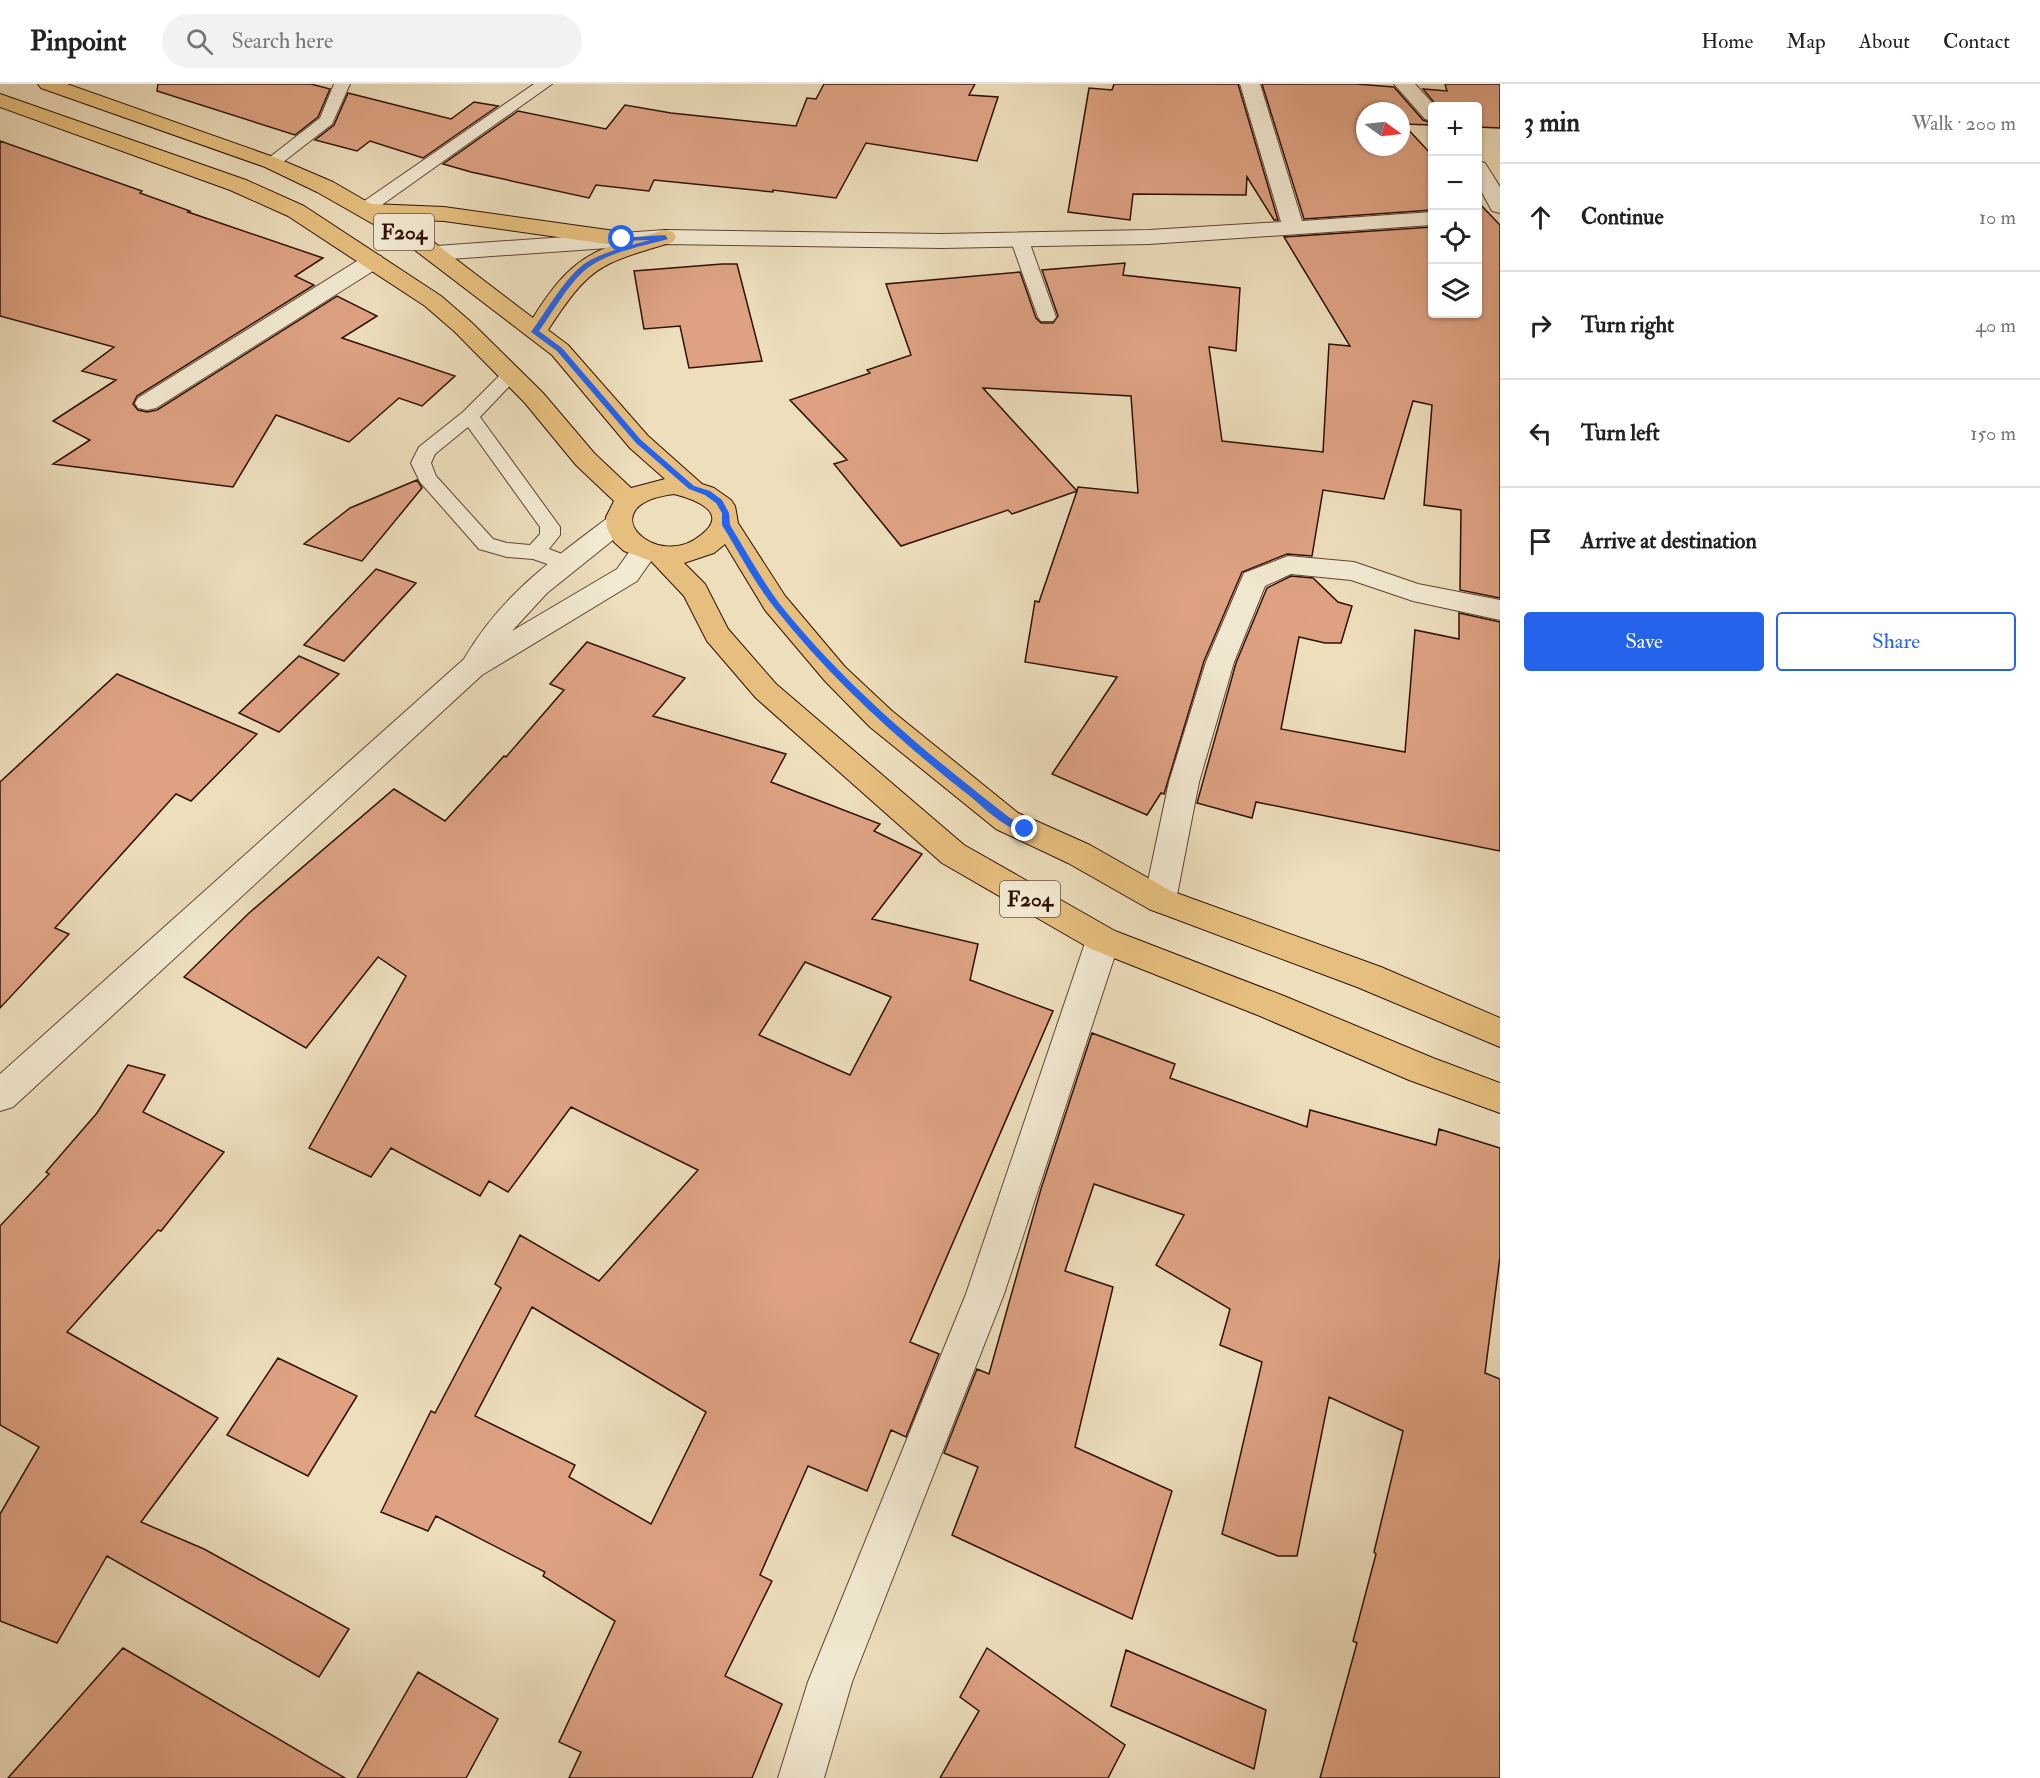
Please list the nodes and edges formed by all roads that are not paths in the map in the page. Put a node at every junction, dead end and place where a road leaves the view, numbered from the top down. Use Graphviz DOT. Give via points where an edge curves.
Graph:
graph roads {
  1 [pos="48,84"];
  2 [pos="342,84"];
  3 [pos="544,84"];
  4 [pos="1250,84"];
  5 [pos="1404,84"];
  6 [pos="0,100"];
  7 [pos="1428,111"];
  8 [pos="272,163"];
  9 [pos="1482,174"];
  10 [pos="1500,206"];
  11 [pos="363,210"];
  12 [pos="1500,215"];
  13 [pos="1482,216"];
  14 [pos="1428,219"];
  15 [pos="1293,226"];
  16 [pos="665,237"];
  17 [pos="622,239"];
  18 [pos="1020,241"];
  19 [pos="436,253"];
  20 [pos="373,261"];
  21 [pos="1047,317"];
  22 [pos="535,332"];
  23 [pos="512,374"];
  24 [pos="147,403"];
  25 [pos="470,416"];
  26 [pos="692,488"];
  27 [pos="624,511"];
  28 [pos="726,525"];
  29 [pos="535,552"];
  30 [pos="653,553"];
  31 [pos="568,564"];
  32 [pos="1500,610"];
  33 [pos="472,668"];
  34 [pos="1160,900"];
  35 [pos="1103,940"];
  36 [pos="1500,1034"];
  37 [pos="0,1096"];
  38 [pos="1500,1098"];
  39 [pos="801,1778"];
  1 -- 8 [label="main road, F204"];
  2 -- 8 [label="lane" via="326,121"];
  3 -- 11 [label="lane"];
  4 -- 15 [label="street"];
  5 -- 7 [label="street"];
  6 -- 20 [label="main road, F204" via="238,185 296,211"];
  8 -- 11 [label="main road, F204"];
  9 -- 10 [label="street"];
  11 -- 17 [label="main road" via="444,214"];
  11 -- 19 [label="main road, F204"];
  12 -- 13 [label="street"];
  14 -- 15 [label="street"];
  15 -- 18 [label="street" via="1149,237"];
  16 -- 17 [label="street"];
  16 -- 18 [label="street"];
  16 -- 22 [label="main road" via="588,264"];
  17 -- 19 [label="street"];
  18 -- 21 [label="lane"];
  19 -- 22 [label="main road, F204"];
  20 -- 23 [label="main road, F204" via="432,301"];
  20 -- 24 [label="street"];
  22 -- 26 [label="main road, F204" via="560,350 639,442"];
  23 -- 25 [label="lane"];
  23 -- 27 [label="main road, F204"];
  25 -- 29 [label="lane" via="550,527 550,535"];
  25 -- 29 [label="lane" via="426,451 421,463 427,478 486,544"];
  26 -- 27 [label="main road, F204" via="657,487 642,492"];
  26 -- 28 [label="main road, F204" via="719,502 726,513"];
  27 -- 30 [label="main road, F204" via="622,533"];
  27 -- 31 [label="street"];
  28 -- 30 [label="main road" via="710,545 696,552"];
  28 -- 34 [label="main road, F204" via="775,603 835,674 881,719 1007,821 1079,854"];
  29 -- 31 [label="lane"];
  30 -- 33 [label="street" via="627,575"];
  30 -- 35 [label="main road, F204" via="695,591 717,634 766,692 953,854"];
  31 -- 33 [label="street" via="537,586 505,620"];
  32 -- 34 [label="street" via="1413,592 1354,571 1288,565 1254,580 1220,662 1184,782"];
  33 -- 37 [label="street"];
  34 -- 36 [label="main road, F204" via="1369,977"];
  35 -- 38 [label="main road, F204"];
  35 -- 39 [label="street" via="985,1294 830,1682"];
}
